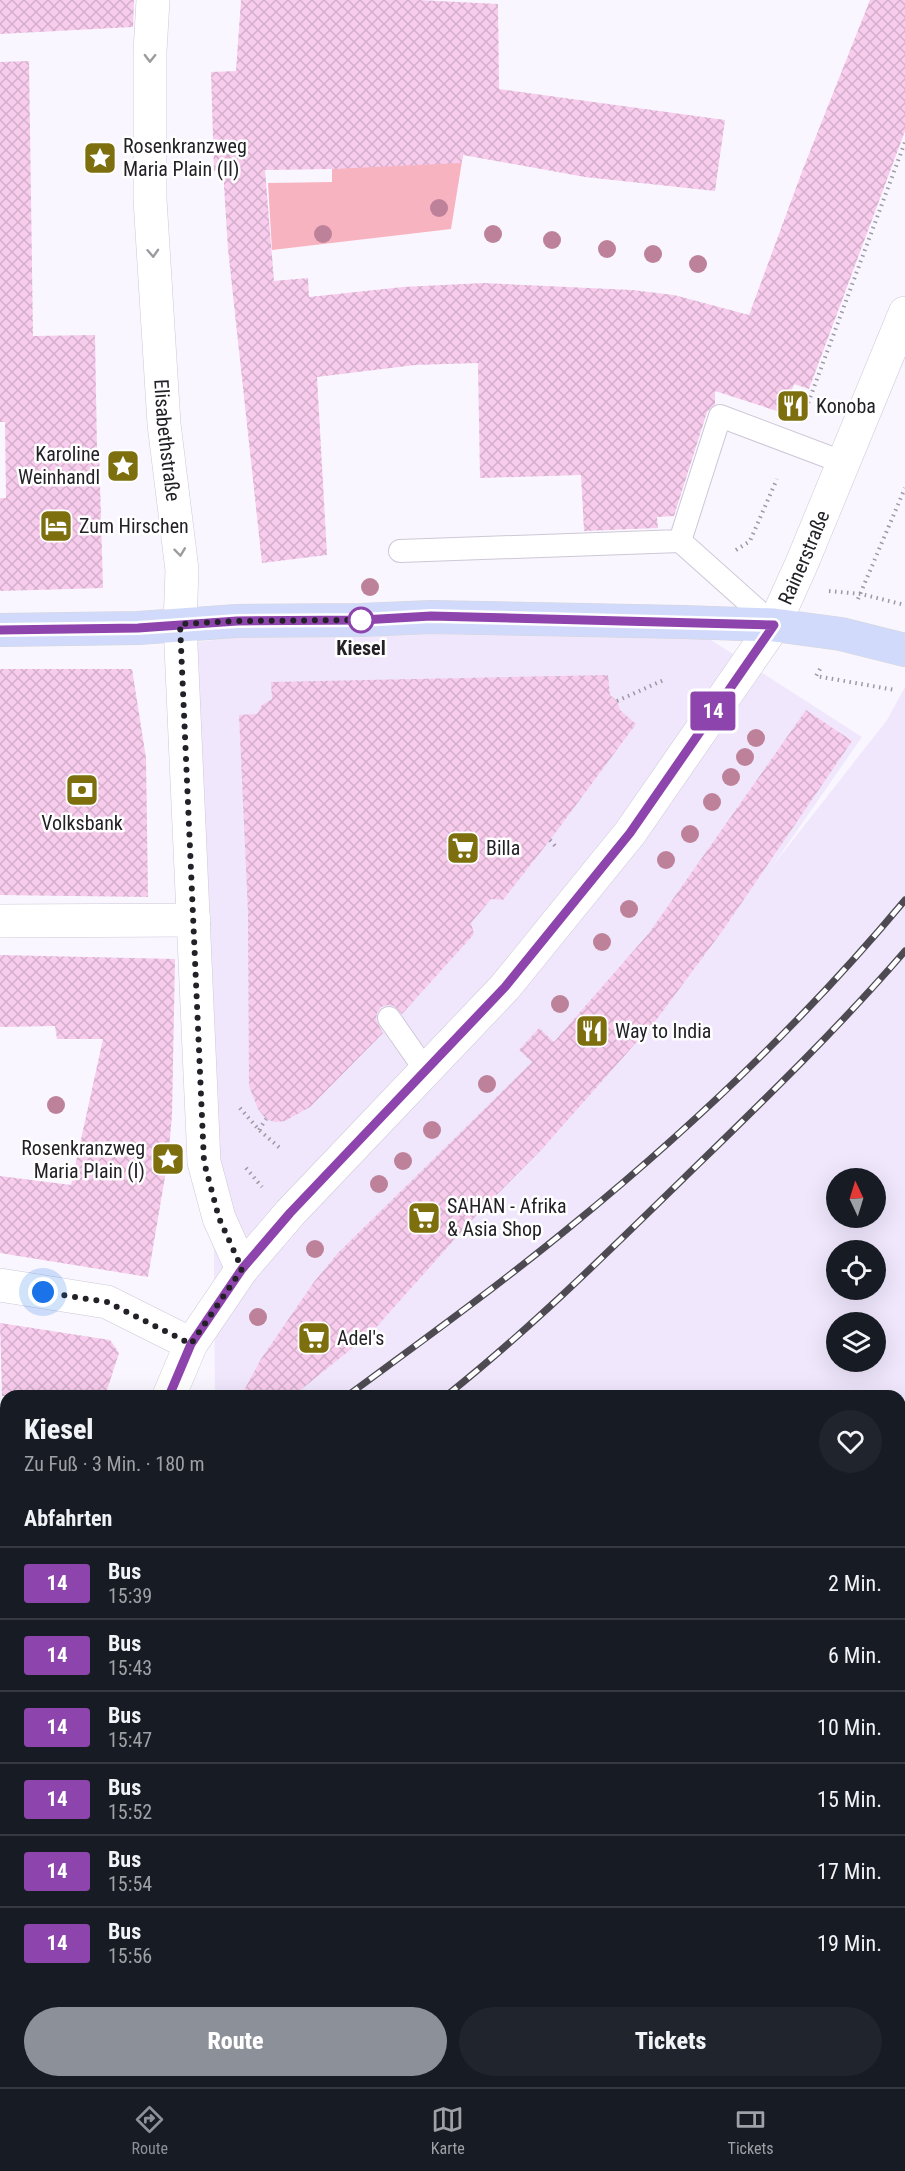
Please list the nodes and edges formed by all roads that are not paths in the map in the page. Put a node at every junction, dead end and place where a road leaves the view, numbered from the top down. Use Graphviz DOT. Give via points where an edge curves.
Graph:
graph roads {
  1 [pos="153,0"];
  2 [pos="905,313"];
  3 [pos="842,462"];
  4 [pos="680,541"];
  5 [pos="400,551"];
  6 [pos="180,624"];
  7 [pos="774,625"];
  8 [pos="0,630"];
  9 [pos="905,650"];
  10 [pos="194,920"];
  11 [pos="0,921"];
  12 [pos="389,1018"];
  13 [pos="426,1071"];
  14 [pos="242,1269"];
  15 [pos="0,1286"];
  16 [pos="191,1344"];
  17 [pos="172,1390"];
  1 -- 6 [label="street, Elisabethstraße, one-way" via="151,210 164,424 182,570"];
  2 -- 3 [label="street, Rainerstraße"];
  3 -- 4 [label="lane" via="720,416"];
  3 -- 7 [label="street, Rainerstraße"];
  4 -- 5 [label="lane"];
  4 -- 7 [label="lane"];
  6 -- 7 [label="main road" via="431,616"];
  6 -- 8 [label="main road"];
  6 -- 10 [label="street, Elisabethstraße"];
  7 -- 9 [label="main road" via="841,634"];
  7 -- 13 [label="street, Rainerstraße" via="630,833 505,987"];
  10 -- 11 [label="street"];
  10 -- 14 [label="street, Elisabethstraße" via="204,1162 219,1218"];
  12 -- 13 [label="lane"];
  13 -- 14 [label="street, Rainerstraße"];
  14 -- 16 [label="street, Rainerstraße"];
  15 -- 16 [label="street" via="107,1302"];
  16 -- 17 [label="street, Rainerstraße"];
}
